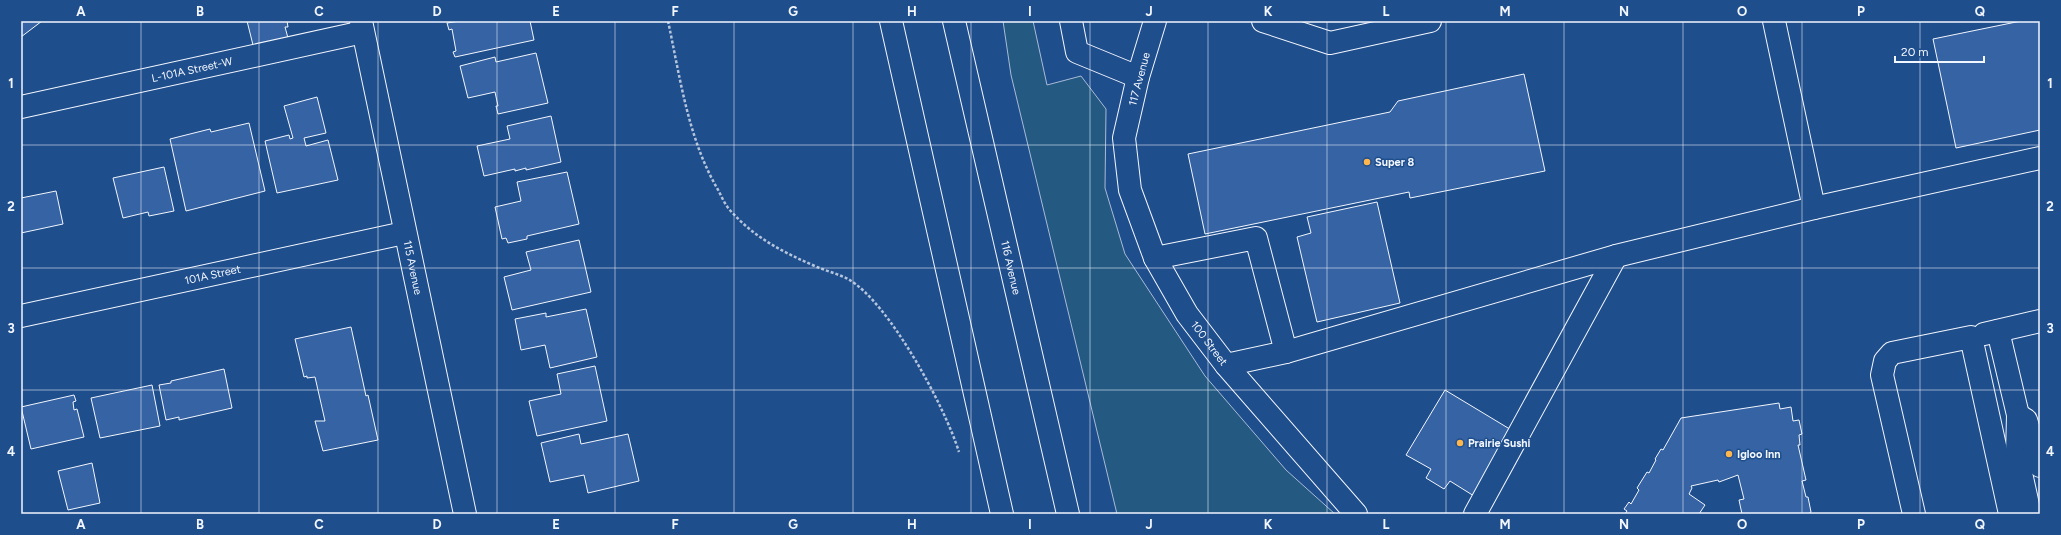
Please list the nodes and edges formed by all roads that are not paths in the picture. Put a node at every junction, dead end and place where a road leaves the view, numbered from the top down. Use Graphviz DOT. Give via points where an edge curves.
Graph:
graph roads {
  1 [pos="891,21"];
  2 [pos="954,21"];
  3 [pos="1071,21"];
  4 [pos="1086,21"];
  5 [pos="1155,21"];
  6 [pos="1263,21"];
  7 [pos="1430,21"];
  8 [pos="1774,21"];
  9 [pos="362,27"];
  10 [pos="1077,52"];
  11 [pos="1138,77"];
  12 [pos="21,107"];
  13 [pos="1124,138"];
  14 [pos="2040,158"];
  15 [pos="1814,208"];
  16 [pos="404,233"];
  17 [pos="1616,256"];
  18 [pos="1155,258"];
  19 [pos="21,316"];
  20 [pos="2040,321"];
  21 [pos="1998,330"];
  22 [pos="1971,337"];
  23 [pos="1286,352"];
  24 [pos="1226,366"];
  25 [pos="2018,415"];
  26 [pos="2040,466"];
  27 [pos="465,514"];
  28 [pos="1002,514"];
  29 [pos="1068,514"];
  30 [pos="1356,514"];
  31 [pos="1476,514"];
  32 [pos="1914,514"];
  33 [pos="2010,514"];
  34 [pos="2030,514"];
  1 -- 28 [label="street"];
  2 -- 29 [label="street, 116 Avenue"];
  3 -- 10 [label="street"];
  4 -- 10 [label="street"];
  5 -- 11 [label="street, 117 Avenue"];
  6 -- 7 [label="street" via="1330,43"];
  8 -- 15 [label="street"];
  9 -- 12 [label="street, L-101A Street-W"];
  9 -- 16 [label="street, 115 Avenue"];
  10 -- 11 [label="street"];
  11 -- 13 [label="street, 117 Avenue"];
  13 -- 18 [label="street, 100 Street" via="1130,190"];
  14 -- 15 [label="street"];
  15 -- 17 [label="street"];
  16 -- 19 [label="street, 101A Street"];
  16 -- 27 [label="street, 115 Avenue"];
  17 -- 23 [label="street"];
  17 -- 31 [label="street"];
  18 -- 23 [label="street" via="1256,238"];
  18 -- 24 [label="street, 100 Street" via="1187,314"];
  20 -- 21 [label="street"];
  21 -- 22 [label="street"];
  21 -- 25 [label="street"];
  22 -- 32 [label="street" via="1892,353 1885,360 1882,375"];
  22 -- 33 [label="street"];
  23 -- 24 [label="street"];
  24 -- 30 [label="street, 100 Street"];
  25 -- 26 [label="street" via="2026,420"];
  25 -- 34 [label="street" via="2017,455"];
}
